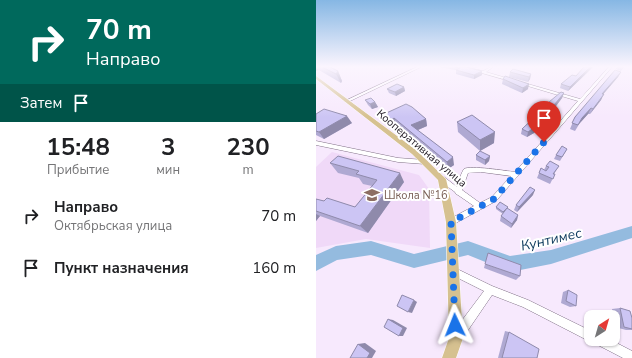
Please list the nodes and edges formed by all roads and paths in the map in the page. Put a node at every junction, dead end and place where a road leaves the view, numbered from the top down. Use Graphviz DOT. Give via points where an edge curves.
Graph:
graph roads {
  1 [pos="325,84"];
  2 [pos="384,84"];
  3 [pos="524,84"];
  4 [pos="595,84"];
  5 [pos="580,100"];
  6 [pos="347,101"];
  7 [pos="316,143"];
  8 [pos="425,162"];
  9 [pos="517,174"];
  10 [pos="442,180"];
  11 [pos="458,192"];
  12 [pos="480,207"];
  13 [pos="451,222"];
  14 [pos="453,271"];
  15 [pos="490,290"];
  16 [pos="584,333"];
  17 [pos="456,338"];
  18 [pos="611,346"];
  19 [pos="632,357"];
  20 [pos="449,358"];
  1 -- 6 [label="main road, Кооперативная улица"];
  2 -- 6 [label="street"];
  3 -- 5 [label="street"];
  4 -- 5 [label="street"];
  5 -- 9 [label="street"];
  6 -- 8 [label="main road, Кооперативная улица"];
  7 -- 8 [label="street" via="400,161"];
  8 -- 10 [label="main road, Кооперативная улица"];
  9 -- 11 [label="street" via="466,171"];
  9 -- 12 [label="street" via="494,199"];
  10 -- 11 [label="street, Кооперативная улица"];
  10 -- 13 [label="main road"];
  11 -- 12 [label="street, Кооперативная улица"];
  12 -- 13 [label="street"];
  13 -- 14 [label="main road"];
  14 -- 15 [label="street"];
  14 -- 17 [label="main road"];
  15 -- 16 [label="street"];
  15 -- 17 [label="street"];
  17 -- 20 [label="main road"];
  18 -- 19 [label="street"];
}
